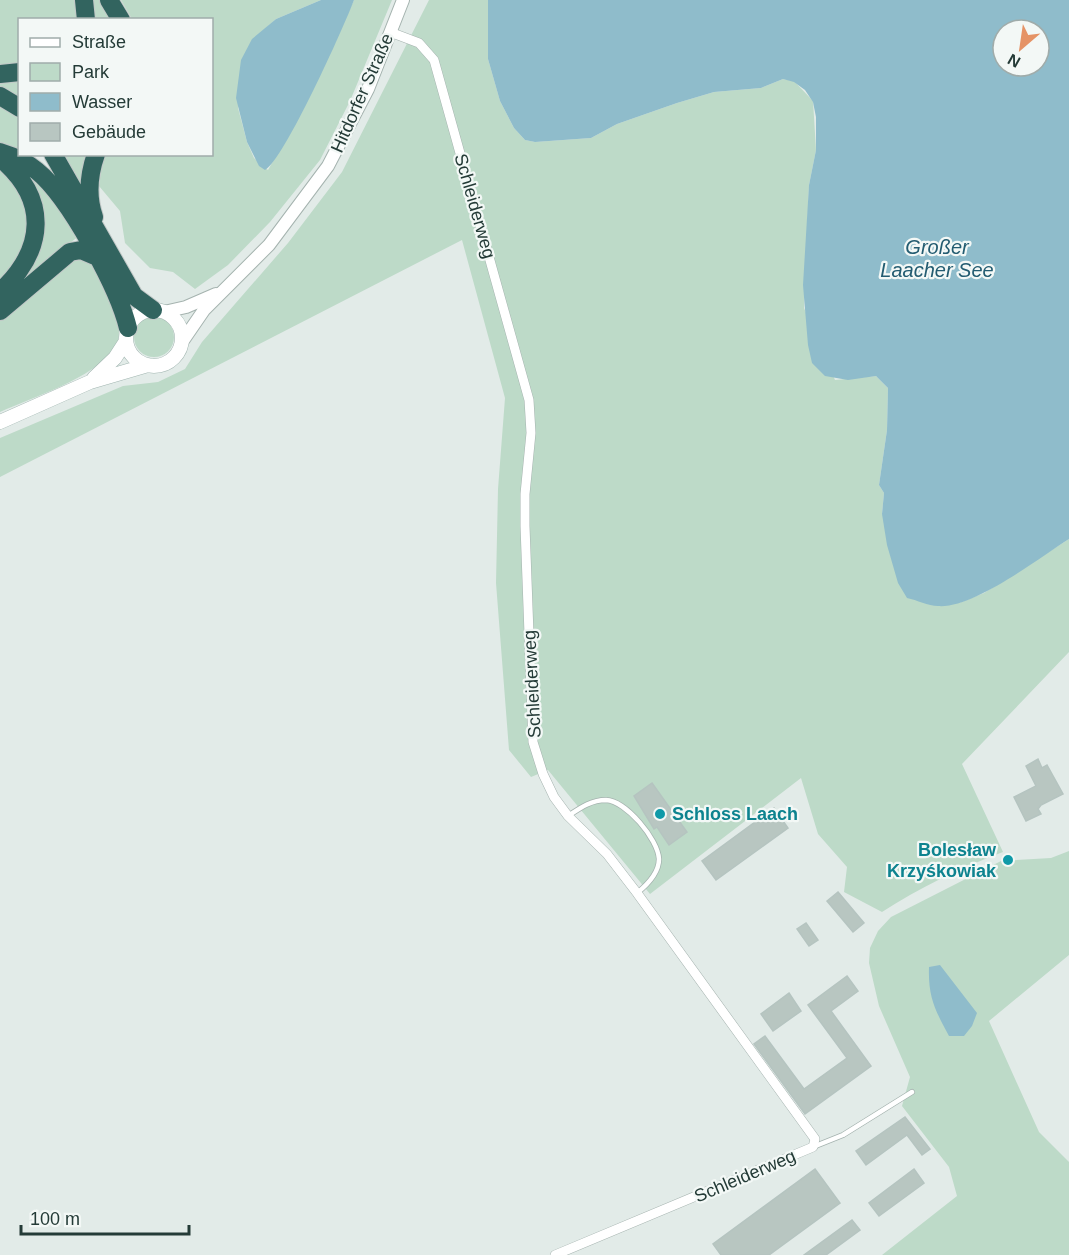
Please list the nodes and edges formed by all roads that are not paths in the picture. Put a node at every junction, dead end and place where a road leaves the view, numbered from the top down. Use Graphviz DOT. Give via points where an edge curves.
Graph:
graph roads {
  1 [pos="84,0"];
  2 [pos="110,0"];
  3 [pos="403,0"];
  4 [pos="86,18"];
  5 [pos="120,18"];
  6 [pos="390,32"];
  7 [pos="18,72"];
  8 [pos="0,75"];
  9 [pos="0,96"];
  10 [pos="18,107"];
  11 [pos="0,152"];
  12 [pos="54,156"];
  13 [pos="96,156"];
  14 [pos="0,158"];
  15 [pos="99,250"];
  16 [pos="222,290"];
  17 [pos="0,292"];
  18 [pos="0,311"];
  19 [pos="158,311"];
  20 [pos="127,335"];
  21 [pos="182,342"];
  22 [pos="148,365"];
  23 [pos="90,382"];
  24 [pos="0,422"];
  25 [pos="568,816"];
  26 [pos="637,893"];
  27 [pos="912,1092"];
  28 [pos="813,1147"];
  29 [pos="555,1255"];
  1 -- 4 [label="highway"];
  2 -- 5 [label="highway"];
  3 -- 6 [label="street, Hitdorfer Straße"];
  6 -- 16 [label="street, Hitdorfer Straße" via="352,125 323,174 268,245"];
  6 -- 25 [label="street, Schleiderweg" via="419,42 434,60 529,400 531,433 525,526 533,742 543,774"];
  7 -- 8 [label="highway"];
  9 -- 10 [label="highway"];
  11 -- 15 [label="highway" via="25,162 49,183"];
  12 -- 15 [label="highway"];
  13 -- 15 [label="highway" via="90,206"];
  14 -- 17 [label="highway" via="21,177 36,209 36,232 30,251"];
  15 -- 18 [label="highway" via="70,252"];
  15 -- 19 [label="highway" via="134,296"];
  15 -- 20 [label="highway"];
  16 -- 19 [label="street, Hitdorfer Straße" via="186,307"];
  16 -- 21 [label="street, Hitdorfer Straße"];
  19 -- 20 [label="main road" via="138,315"];
  19 -- 21 [label="main road" via="176,321"];
  20 -- 22 [label="main road" via="133,356"];
  20 -- 23 [label="main road" via="116,358"];
  21 -- 22 [label="main road" via="179,351 166,363"];
  22 -- 23 [label="main road"];
  23 -- 24 [label="main road"];
  25 -- 26 [label="street, Schleiderweg" via="607,855"];
  25 -- 26 [label="lane" via="593,801 609,800 633,815 654,844 659,861 652,878"];
  26 -- 28 [label="street, Schleiderweg" via="815,1139"];
  27 -- 28 [label="lane" via="843,1135"];
  28 -- 29 [label="street, Schleiderweg"];
}
